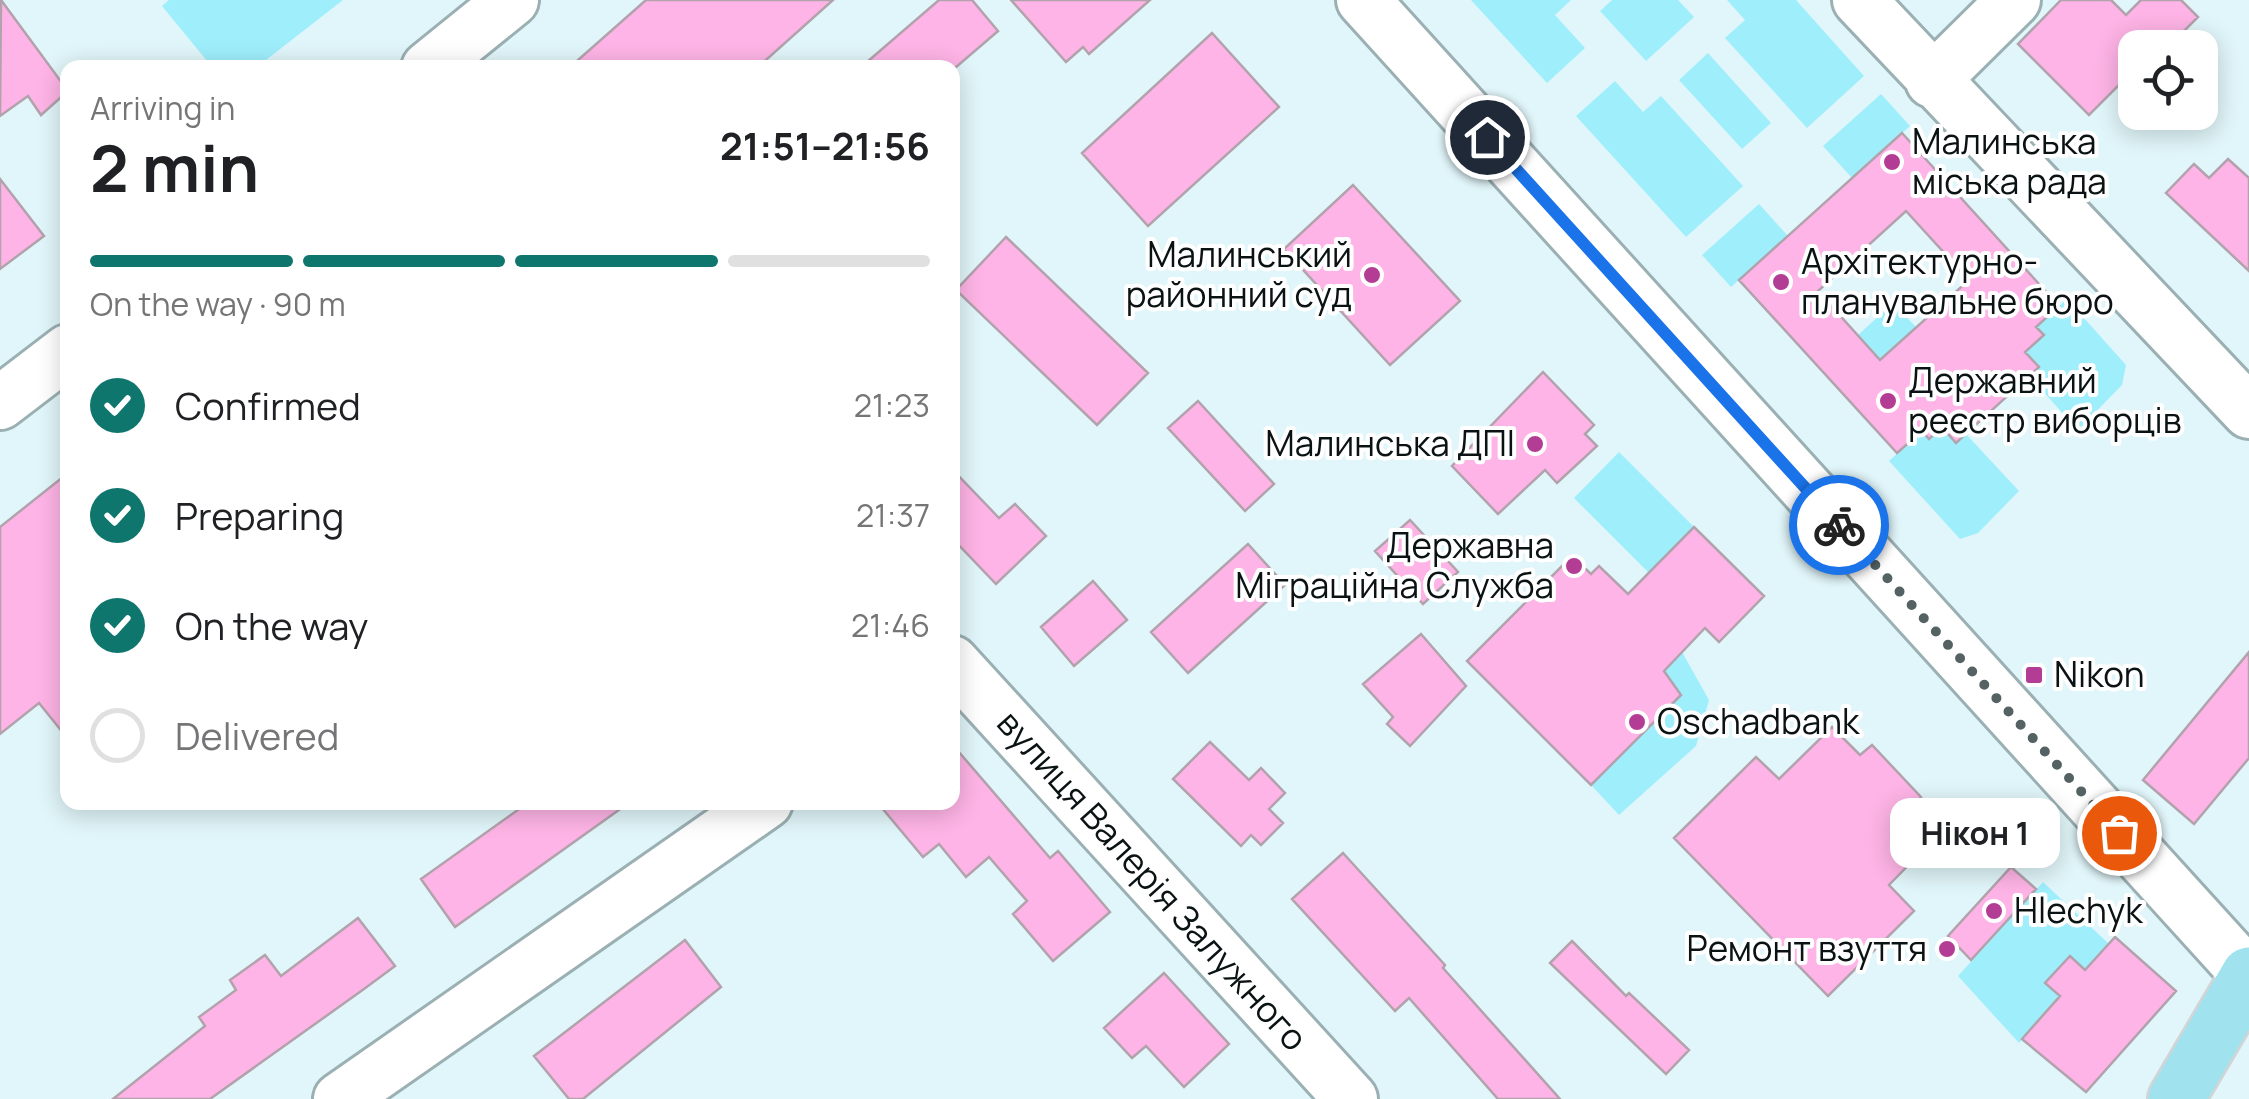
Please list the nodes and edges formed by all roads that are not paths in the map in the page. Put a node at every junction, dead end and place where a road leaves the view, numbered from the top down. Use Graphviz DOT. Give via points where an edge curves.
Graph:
graph roads {
  1 [pos="512,0"];
  2 [pos="1363,0"];
  3 [pos="1859,0"];
  4 [pos="2014,0"];
  5 [pos="438,60"];
  6 [pos="1932,81"];
  7 [pos="60,356"];
  8 [pos="0,404"];
  9 [pos="2249,412"];
  10 [pos="960,674"];
  11 [pos="755,810"];
  12 [pos="2249,976"];
  13 [pos="340,1099"];
  14 [pos="1352,1099"];
  15 [pos="2176,1099"];
  1 -- 5 [label="street"];
  2 -- 12 [label="street"];
  3 -- 6 [label="street"];
  4 -- 6 [label="street"];
  6 -- 9 [label="street"];
  7 -- 8 [label="street"];
  10 -- 14 [label="street, вулиця Валерія Залужного"];
  11 -- 13 [label="street"];
  12 -- 15 [label="main road"];
}
